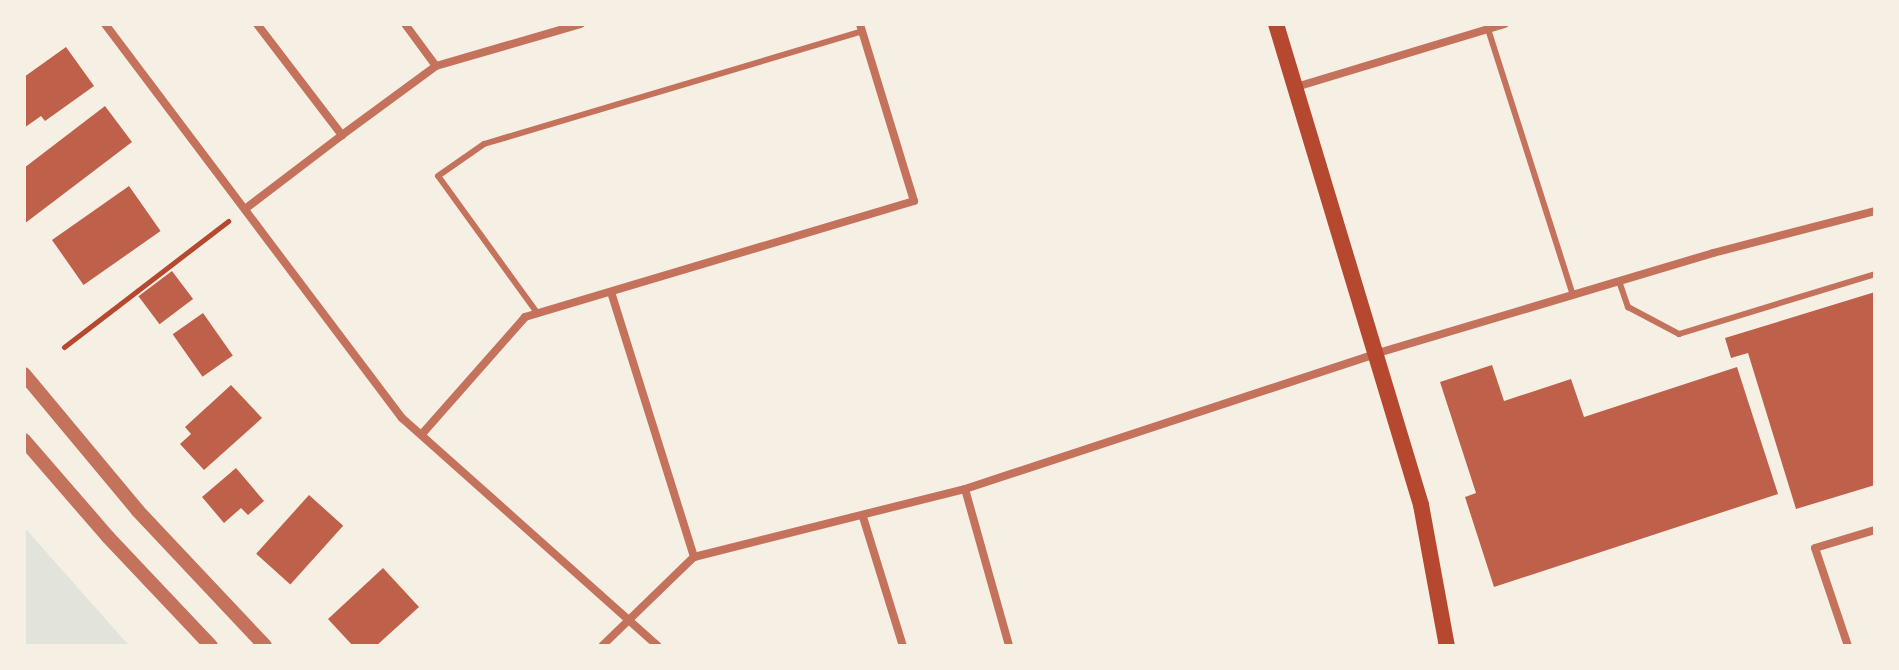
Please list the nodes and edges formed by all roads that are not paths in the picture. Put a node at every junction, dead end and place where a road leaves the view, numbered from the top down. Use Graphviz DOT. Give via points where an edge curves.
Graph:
graph roads {
  1 [pos="105,24"];
  2 [pos="257,24"];
  3 [pos="405,24"];
  4 [pos="581,24"];
  5 [pos="1276,24"];
  6 [pos="1505,24"];
  7 [pos="862,28"];
  8 [pos="1488,29"];
  9 [pos="436,66"];
  10 [pos="1296,87"];
  11 [pos="342,135"];
  12 [pos="245,209"];
  13 [pos="1875,211"];
  14 [pos="1875,274"];
  15 [pos="1619,281"];
  16 [pos="611,292"];
  17 [pos="1573,295"];
  18 [pos="538,314"];
  19 [pos="1378,353"];
  20 [pos="24,374"];
  21 [pos="422,434"];
  22 [pos="24,440"];
  23 [pos="965,489"];
  24 [pos="863,517"];
  25 [pos="1875,530"];
  26 [pos="694,557"];
  27 [pos="628,620"];
  28 [pos="211,646"];
  29 [pos="265,646"];
  30 [pos="602,646"];
  31 [pos="658,646"];
  32 [pos="903,646"];
  33 [pos="1009,646"];
  34 [pos="1447,646"];
  35 [pos="1848,646"];
  1 -- 12 [label="street"];
  2 -- 11 [label="street"];
  3 -- 9 [label="street"];
  4 -- 9 [label="street"];
  5 -- 10 [label="main road"];
  6 -- 8 [label="street"];
  7 -- 16 [label="street" via="914,201"];
  7 -- 18 [label="lane" via="484,144 438,176"];
  8 -- 10 [label="street"];
  8 -- 17 [label="lane"];
  9 -- 11 [label="street"];
  10 -- 19 [label="main road"];
  11 -- 12 [label="street"];
  12 -- 21 [label="street" via="402,418"];
  13 -- 15 [label="street"];
  14 -- 15 [label="lane" via="1679,334 1628,307"];
  15 -- 17 [label="street"];
  16 -- 18 [label="street"];
  16 -- 26 [label="street"];
  17 -- 19 [label="street"];
  18 -- 21 [label="street" via="525,317"];
  19 -- 23 [label="street"];
  19 -- 34 [label="main road" via="1421,505"];
  20 -- 29 [label="street" via="138,511"];
  21 -- 27 [label="street"];
  22 -- 28 [label="street"];
  23 -- 24 [label="street"];
  23 -- 33 [label="street"];
  24 -- 26 [label="street"];
  24 -- 32 [label="street"];
  25 -- 35 [label="street" via="1815,548"];
  26 -- 27 [label="street"];
  27 -- 30 [label="street"];
  27 -- 31 [label="street"];
}
